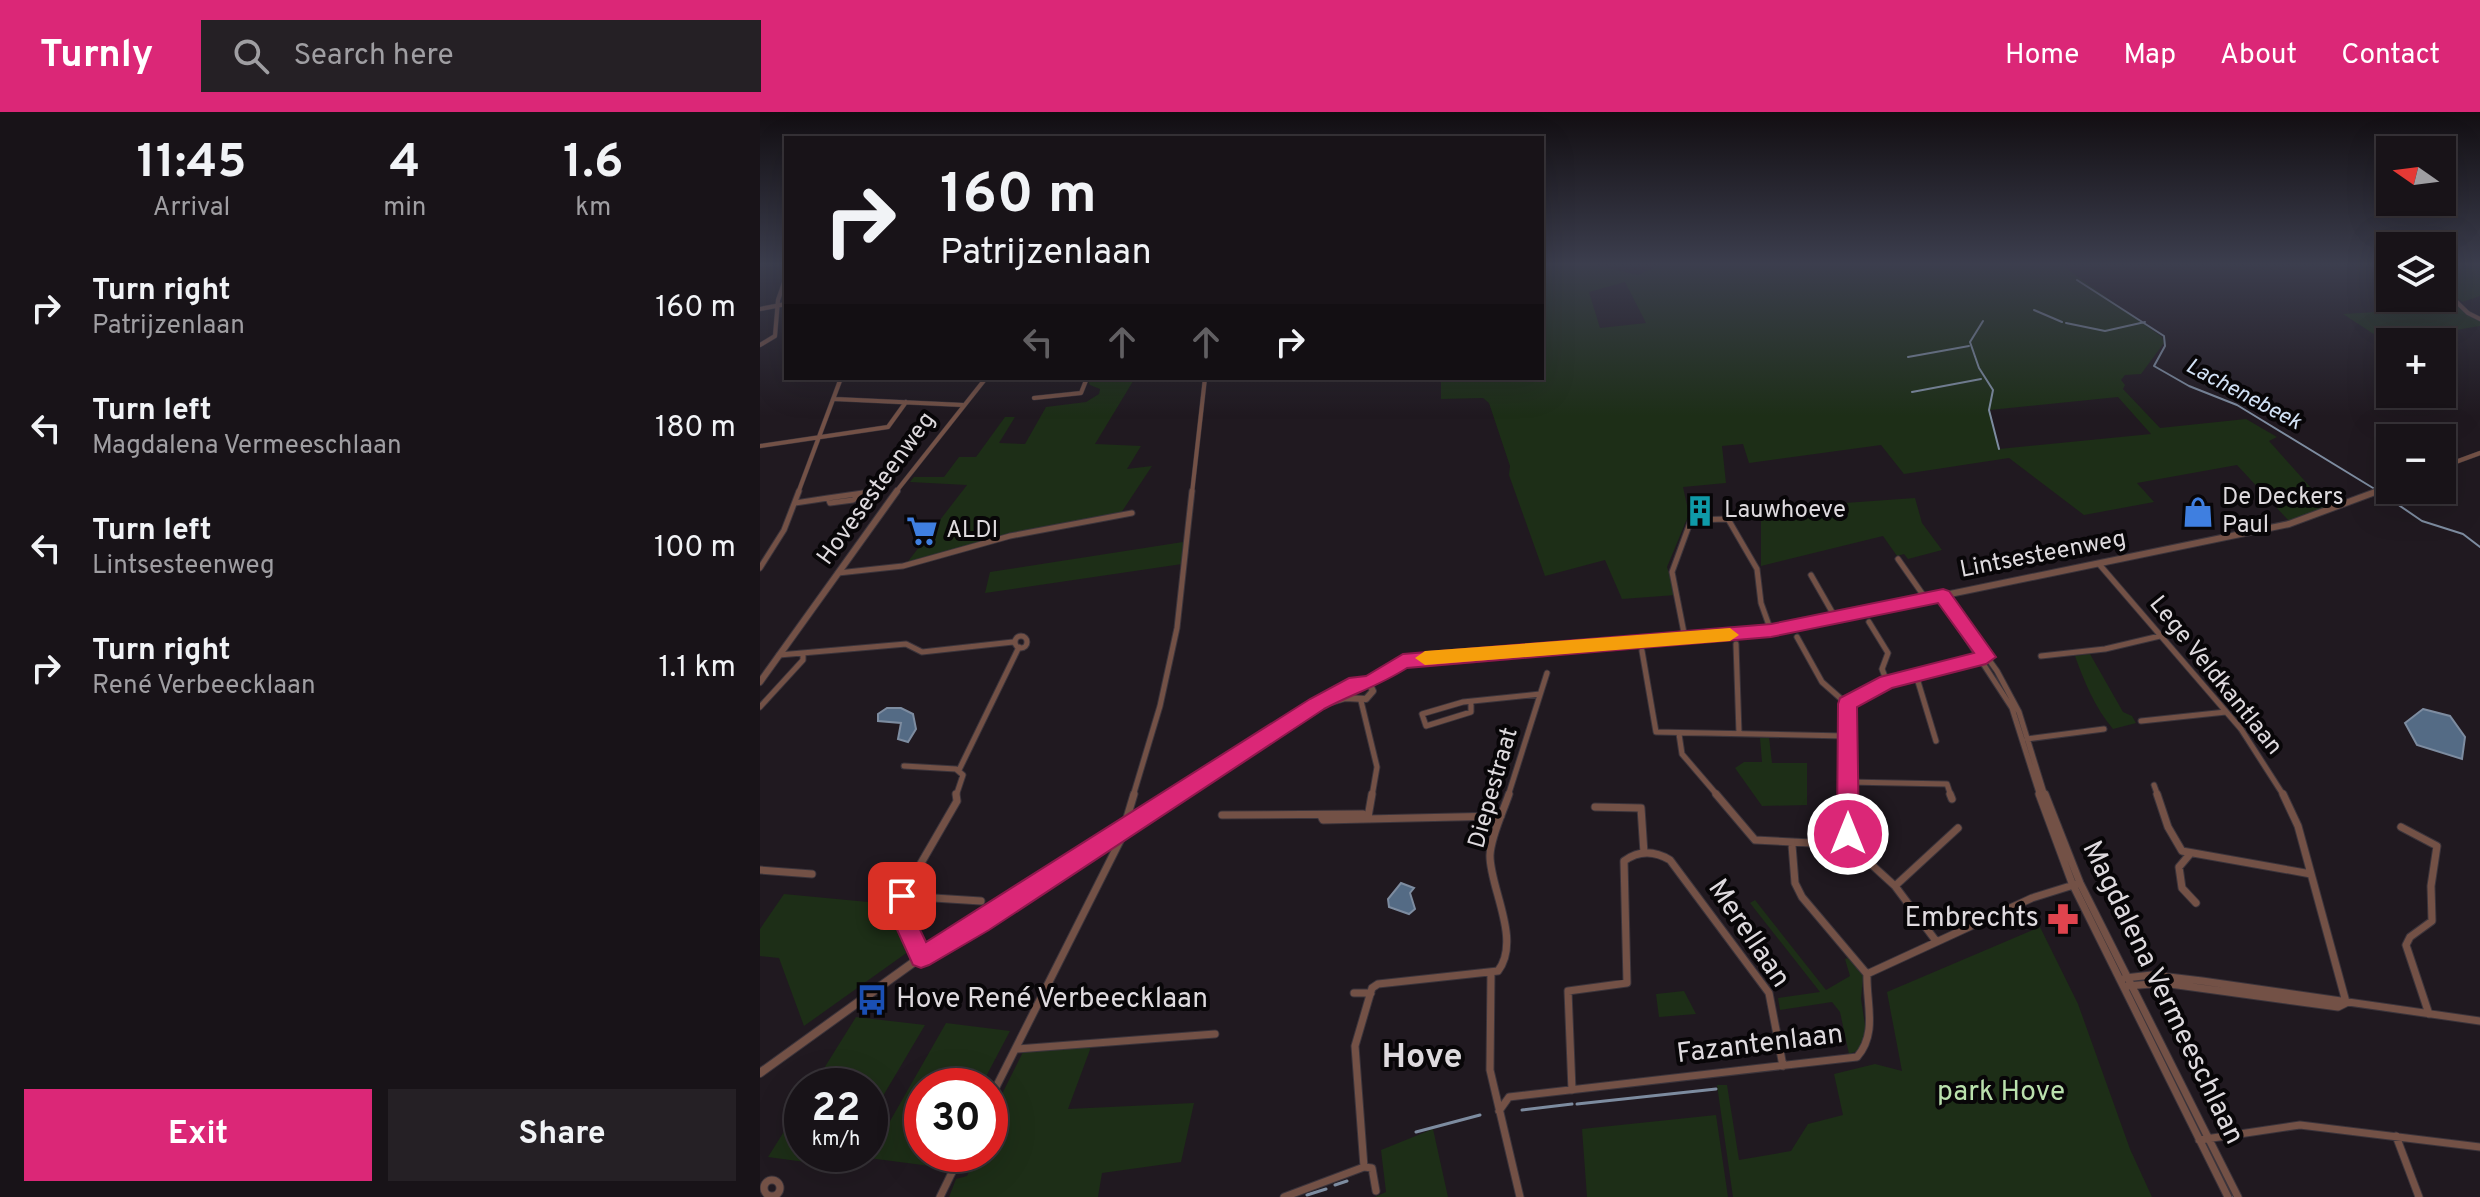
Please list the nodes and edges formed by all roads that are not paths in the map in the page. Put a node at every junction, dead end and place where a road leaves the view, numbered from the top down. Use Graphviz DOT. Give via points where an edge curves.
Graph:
graph roads {
  1 [pos="777,315"];
  2 [pos="762,345"];
  3 [pos="841,380"];
  4 [pos="984,380"];
  5 [pos="1086,380"];
  6 [pos="1205,380"];
  7 [pos="1034,398"];
  8 [pos="835,399"];
  9 [pos="906,402"];
  10 [pos="963,405"];
  11 [pos="821,435"];
  12 [pos="760,446"];
  13 [pos="2480,453"];
  14 [pos="2456,462"];
  15 [pos="2376,492"];
  16 [pos="828,497"];
  17 [pos="795,503"];
  18 [pos="1132,513"];
  19 [pos="1898,559"];
  20 [pos="2099,564"];
  21 [pos="760,568"];
  22 [pos="837,573"];
  23 [pos="1811,575"];
  24 [pos="1941,596"];
  25 [pos="1926,599"];
  26 [pos="1835,617"];
  27 [pos="1869,622"];
  28 [pos="1771,631"];
  29 [pos="2160,636"];
  30 [pos="1797,637"];
  31 [pos="1685,638"];
  32 [pos="1013,642"];
  33 [pos="1736,644"];
  34 [pos="1019,647"];
  35 [pos="1642,651"];
  36 [pos="802,653"];
  37 [pos="779,655"];
  38 [pos="2041,656"];
  39 [pos="1984,658"];
  40 [pos="1547,673"];
  41 [pos="1916,675"];
  42 [pos="760,682"];
  43 [pos="1887,682"];
  44 [pos="1369,683"];
  45 [pos="1349,694"];
  46 [pos="1540,694"];
  47 [pos="1361,701"];
  48 [pos="1471,703"];
  49 [pos="1847,704"];
  50 [pos="760,707"];
  51 [pos="2227,712"];
  52 [pos="2141,721"];
  53 [pos="2104,729"];
  54 [pos="1739,733"];
  55 [pos="1679,734"];
  56 [pos="1845,736"];
  57 [pos="2025,740"];
  58 [pos="1936,741"];
  59 [pos="904,766"];
  60 [pos="959,770"];
  61 [pos="1848,782"];
  62 [pos="2154,785"];
  63 [pos="1952,799"];
  64 [pos="1595,807"];
  65 [pos="1222,815"];
  66 [pos="1501,816"];
  67 [pos="1368,818"];
  68 [pos="2401,827"];
  69 [pos="1958,828"];
  70 [pos="1122,831"];
  71 [pos="1792,845"];
  72 [pos="1850,845"];
  73 [pos="1644,853"];
  74 [pos="2190,854"];
  75 [pos="760,870"];
  76 [pos="812,874"];
  77 [pos="2311,874"];
  78 [pos="2076,883"];
  79 [pos="1895,886"];
  80 [pos="902,896"];
  81 [pos="981,901"];
  82 [pos="2196,903"];
  83 [pos="1936,941"];
  84 [pos="921,957"];
  85 [pos="1491,972"];
  86 [pos="1867,974"];
  87 [pos="2124,982"];
  88 [pos="1354,993"];
  89 [pos="1371,993"];
  90 [pos="2346,1002"];
  91 [pos="2429,1014"];
  92 [pos="2480,1021"];
  93 [pos="1215,1034"];
  94 [pos="1016,1049"];
  95 [pos="1783,1066"];
  96 [pos="1006,1068"];
  97 [pos="760,1073"];
  98 [pos="1572,1090"];
  99 [pos="1499,1111"];
  100 [pos="2396,1136"];
  101 [pos="2203,1139"];
  102 [pos="2480,1147"];
  103 [pos="1364,1167"];
  104 [pos="952,1172"];
  105 [pos="1376,1191"];
  106 [pos="940,1197"];
  107 [pos="1284,1197"];
  108 [pos="1520,1197"];
  109 [pos="2228,1197"];
  110 [pos="2238,1197"];
  111 [pos="2419,1197"];
  1 -- 2 [label="street" via="774,338"];
  3 -- 8 [label="street"];
  4 -- 10 [label="street, Hovesesteenweg"];
  5 -- 7 [label="street" via="1081,393"];
  6 -- 70 [label="street" via="1175,648"];
  8 -- 9 [label="street"];
  8 -- 11 [label="street"];
  9 -- 10 [label="street"];
  9 -- 11 [label="street" via="888,427"];
  10 -- 22 [label="street, Hovesesteenweg"];
  11 -- 12 [label="street"];
  11 -- 17 [label="street"];
  13 -- 14 [label="street"];
  15 -- 20 [label="street, Lintsesteenweg" via="2289,524"];
  16 -- 16 [label="street" via="837,503 863,493"];
  16 -- 17 [label="street"];
  17 -- 21 [label="street"];
  18 -- 22 [label="street" via="1010,536 903,566"];
  19 -- 25 [label="street"];
  20 -- 24 [label="street, Lintsesteenweg"];
  20 -- 29 [label="street, Lege Veldkantlaan"];
  22 -- 37 [label="street, Hovesesteenweg"];
  23 -- 26 [label="street"];
  24 -- 25 [label="street, Lintsesteenweg"];
  24 -- 39 [label="street, Magdalena Vermeeschlaan"];
  25 -- 26 [label="street, Lintsesteenweg"];
  26 -- 28 [label="street, Lintsesteenweg"];
  27 -- 43 [label="street" via="1888,653 1882,669"];
  28 -- 31 [label="street, Lintsesteenweg"];
  28 -- 31 [label="street" via="1757,569 1728,519 1691,520 1672,572"];
  29 -- 38 [label="street"];
  29 -- 51 [label="street, Lege Veldkantlaan"];
  30 -- 49 [label="street" via="1822,682"];
  31 -- 44 [label="street, Lintsesteenweg" via="1418,658 1397,664"];
  32 -- 34 [label="street"];
  32 -- 34 [label="street" via="1028,637"];
  32 -- 36 [label="street" via="922,652 906,644"];
  33 -- 54 [label="street"];
  34 -- 60 [label="street"];
  35 -- 55 [label="street" via="1654,728"];
  36 -- 37 [label="street"];
  36 -- 50 [label="street" via="803,660"];
  37 -- 42 [label="street, Hovesesteenweg"];
  39 -- 41 [label="street"];
  39 -- 57 [label="street, Magdalena Vermeeschlaan" via="2005,684"];
  40 -- 46 [label="street, Diepestraat"];
  41 -- 43 [label="street"];
  41 -- 58 [label="street"];
  43 -- 49 [label="street"];
  44 -- 45 [label="street, Lintsesteenweg" via="1356,683"];
  44 -- 47 [label="street" via="1372,693"];
  45 -- 47 [label="street"];
  45 -- 70 [label="street, Lintsesteenweg" via="1305,713"];
  46 -- 48 [label="street"];
  46 -- 66 [label="street, Diepestraat"];
  47 -- 67 [label="street" via="1377,767"];
  48 -- 48 [label="street" via="1422,714 1426,726 1471,712"];
  49 -- 56 [label="street"];
  51 -- 52 [label="street"];
  51 -- 77 [label="street, Lege Veldkantlaan" via="2278,783 2298,826"];
  53 -- 57 [label="street"];
  54 -- 55 [label="street"];
  54 -- 56 [label="street"];
  55 -- 71 [label="street" via="1682,754 1751,836"];
  56 -- 61 [label="street"];
  57 -- 78 [label="street, Magdalena Vermeeschlaan"];
  59 -- 60 [label="street"];
  60 -- 80 [label="street" via="963,775 955,791 957,801"];
  61 -- 63 [label="street" via="1947,784"];
  61 -- 72 [label="street"];
  62 -- 74 [label="street" via="2176,846"];
  64 -- 73 [label="street" via="1641,808"];
  65 -- 67 [label="street"];
  66 -- 67 [label="street"];
  66 -- 85 [label="street, Diepestraat" via="1490,855 1504,909 1504,963"];
  68 -- 91 [label="street" via="2437,846 2433,916 2406,945"];
  69 -- 79 [label="street"];
  70 -- 84 [label="street, Lintsesteenweg"];
  70 -- 94 [label="street"];
  71 -- 72 [label="street"];
  71 -- 86 [label="street" via="1795,883 1802,897"];
  72 -- 79 [label="street"];
  73 -- 95 [label="street, Merellaan" via="1670,860 1769,993"];
  73 -- 98 [label="street" via="1624,861 1627,983 1568,991"];
  74 -- 77 [label="street"];
  74 -- 82 [label="street" via="2179,867 2182,888"];
  75 -- 76 [label="street"];
  77 -- 90 [label="street, Lege Veldkantlaan"];
  78 -- 83 [label="street"];
  78 -- 87 [label="street, Magdalena Vermeeschlaan"];
  79 -- 83 [label="street"];
  80 -- 81 [label="street"];
  80 -- 84 [label="street" via="901,914"];
  83 -- 86 [label="street"];
  84 -- 97 [label="street, Lintsesteenweg"];
  85 -- 89 [label="street" via="1378,984"];
  85 -- 99 [label="street" via="1490,1070"];
  86 -- 95 [label="street, Fazantenlaan" via="1872,1036 1867,1049 1840,1061"];
  87 -- 90 [label="street" via="2338,1007"];
  87 -- 101 [label="street, Magdalena Vermeeschlaan"];
  88 -- 89 [label="street"];
  89 -- 103 [label="street" via="1355,1046"];
  90 -- 91 [label="street"];
  91 -- 92 [label="street"];
  93 -- 94 [label="street"];
  94 -- 96 [label="street"];
  95 -- 98 [label="street, Fazantenlaan"];
  98 -- 99 [label="street, Fazantenlaan" via="1509,1097"];
  99 -- 108 [label="street"];
  100 -- 101 [label="street" via="2300,1125"];
  100 -- 102 [label="street"];
  100 -- 111 [label="street"];
  101 -- 109 [label="street, Magdalena Vermeeschlaan"];
  101 -- 110 [label="street, Magdalena Vermeeschlaan"];
  103 -- 105 [label="street" via="1372,1168"];
  103 -- 107 [label="street"];
  104 -- 106 [label="street"];
}
